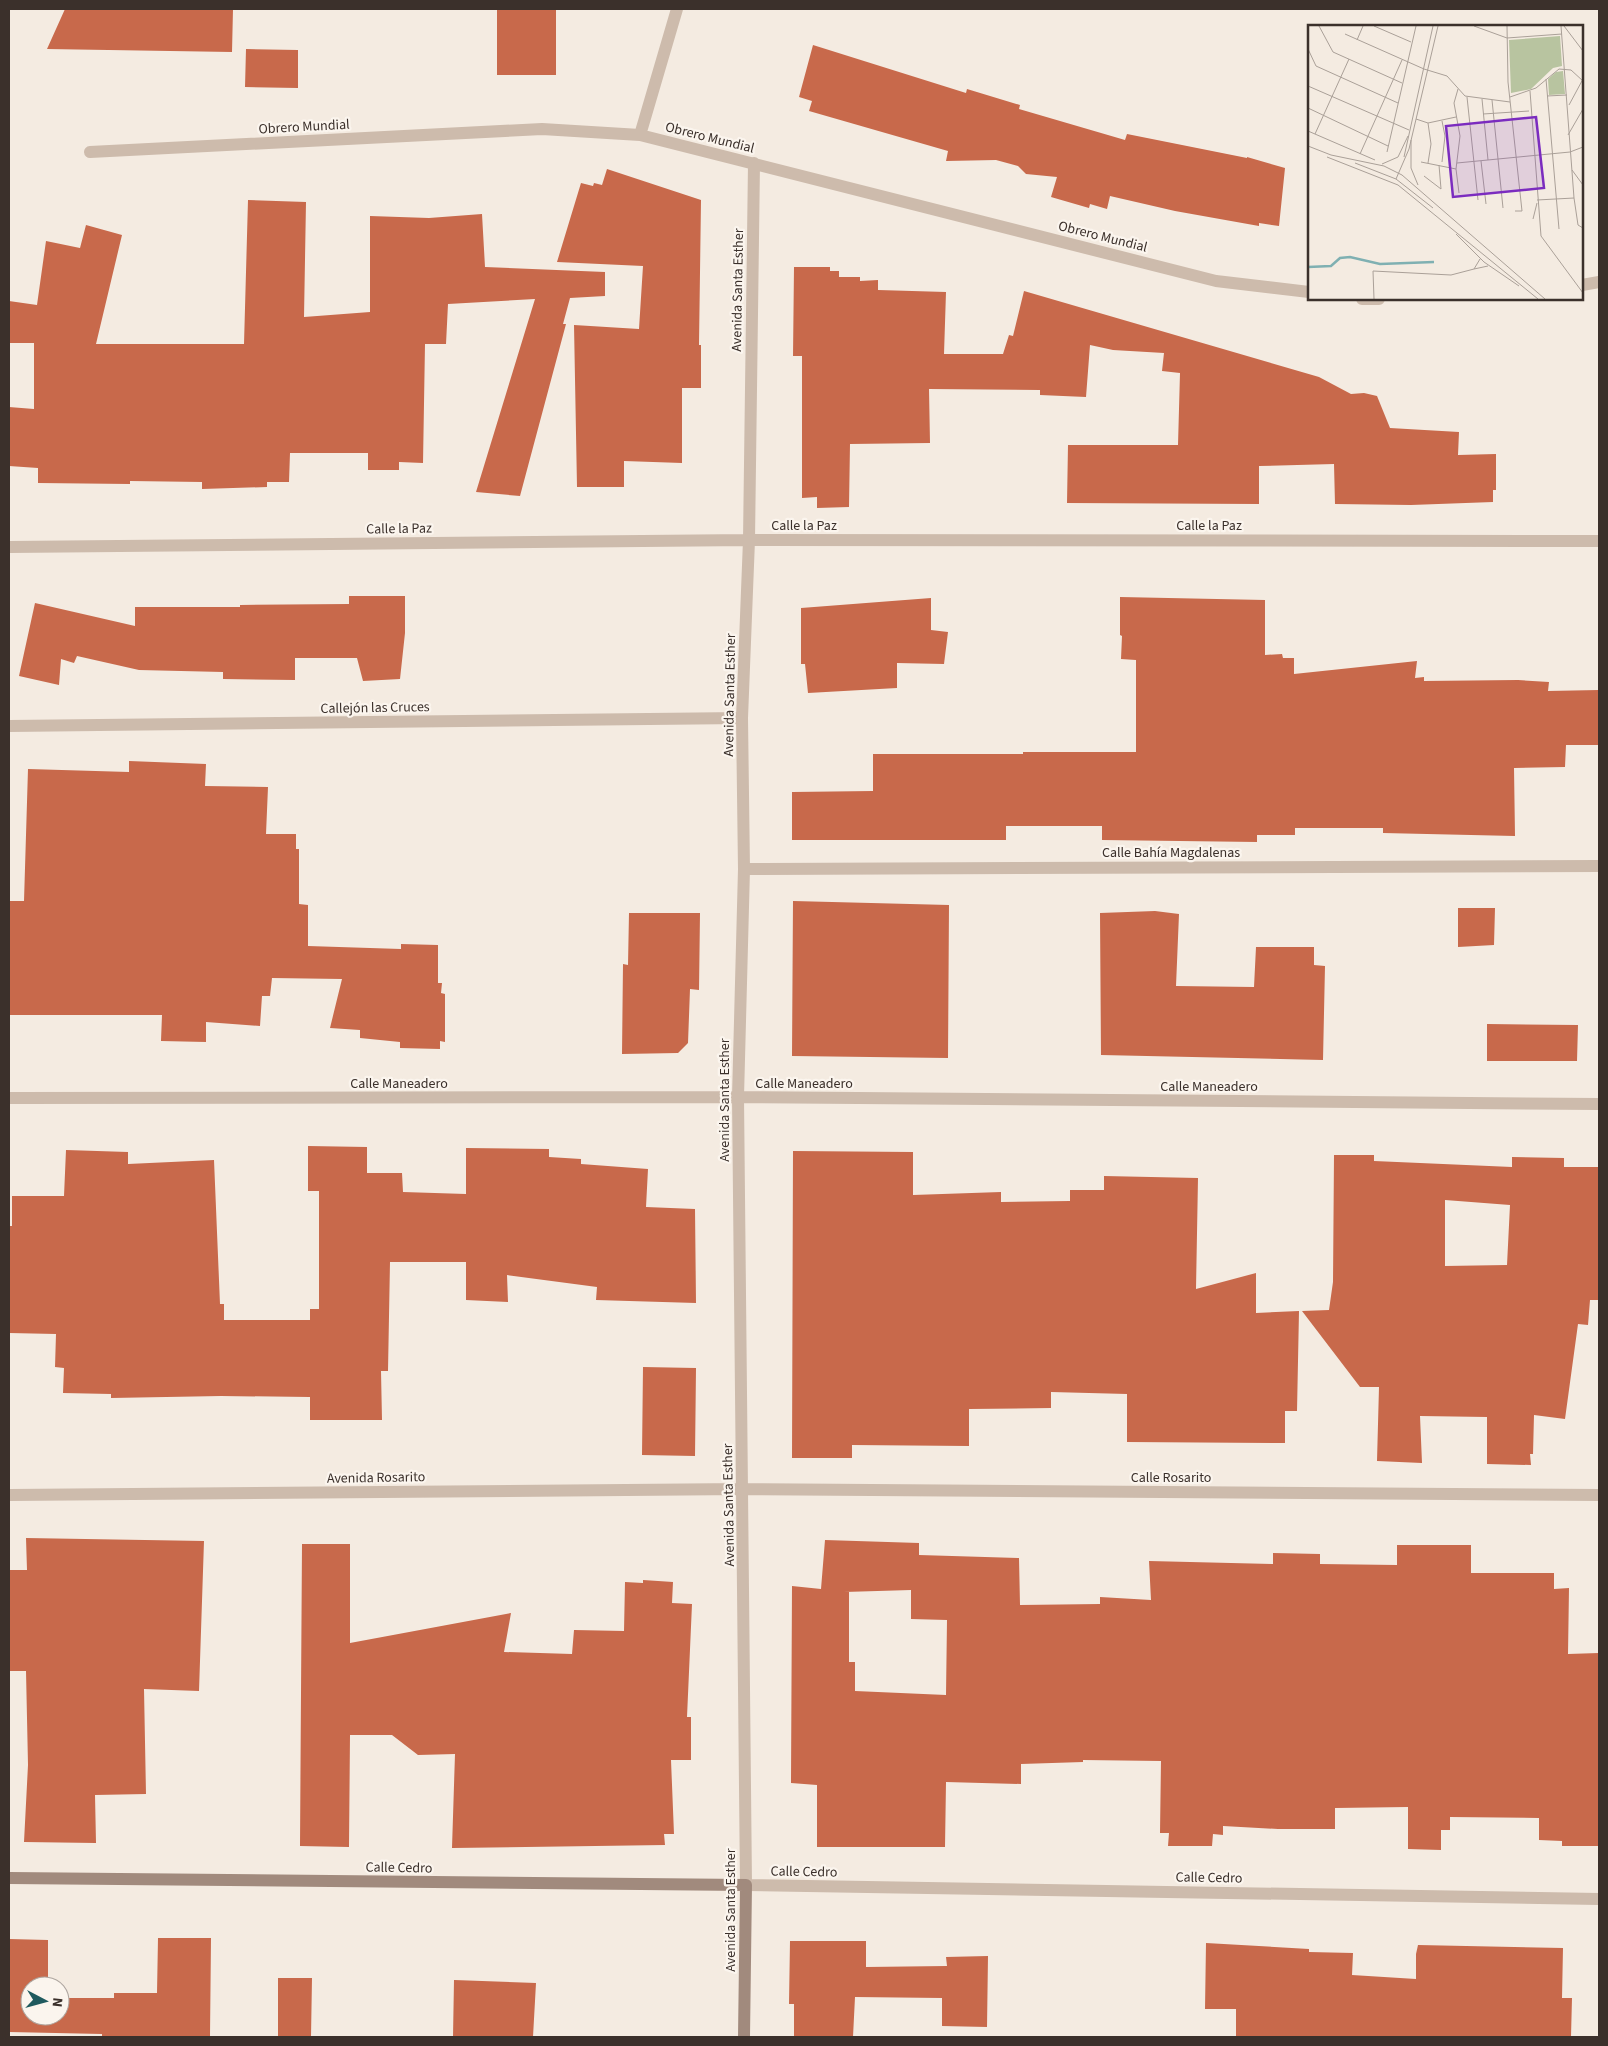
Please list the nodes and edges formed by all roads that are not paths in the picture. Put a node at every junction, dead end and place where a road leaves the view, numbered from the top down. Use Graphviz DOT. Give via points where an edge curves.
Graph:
graph roads {
  1 [pos="677,9"];
  2 [pos="640,135"];
  3 [pos="90,152"];
  4 [pos="754,163"];
  5 [pos="1599,282"];
  6 [pos="1583,285"];
  7 [pos="1308,292"];
  8 [pos="749,540"];
  9 [pos="1599,541"];
  10 [pos="9,548"];
  11 [pos="742,718"];
  12 [pos="9,726"];
  13 [pos="1599,866"];
  14 [pos="744,869"];
  15 [pos="9,1098"];
  16 [pos="738,1098"];
  17 [pos="1599,1104"];
  18 [pos="743,1489"];
  19 [pos="9,1495"];
  20 [pos="1599,1495"];
  21 [pos="9,1878"];
  22 [pos="746,1885"];
  23 [pos="1599,1898"];
  24 [pos="744,2037"];
  1 -- 2 [label="street"];
  2 -- 3 [label="street, Obrero Mundial" via="542,128"];
  2 -- 4 [label="street, Obrero Mundial"];
  4 -- 7 [label="street, Obrero Mundial" via="1216,280"];
  4 -- 8 [label="street, Avenida Santa Esther"];
  5 -- 6 [label="street"];
  8 -- 9 [label="street, Calle la Paz"];
  8 -- 10 [label="street, Calle la Paz"];
  8 -- 11 [label="street, Avenida Santa Esther"];
  11 -- 12 [label="street, Callejón las Cruces"];
  11 -- 14 [label="street, Avenida Santa Esther"];
  13 -- 14 [label="street, Calle Bahía Magdalenas"];
  14 -- 16 [label="street, Avenida Santa Esther"];
  15 -- 16 [label="street, Calle Maneadero"];
  16 -- 17 [label="street, Calle Maneadero"];
  16 -- 18 [label="street, Avenida Santa Esther"];
  18 -- 19 [label="street, Avenida Rosarito"];
  18 -- 20 [label="street, Calle Rosarito"];
  18 -- 22 [label="street, Avenida Santa Esther"];
  21 -- 22 [label="street, Calle Cedro"];
  22 -- 23 [label="street, Calle Cedro"];
  22 -- 24 [label="street, Avenida Santa Esther"];
}
